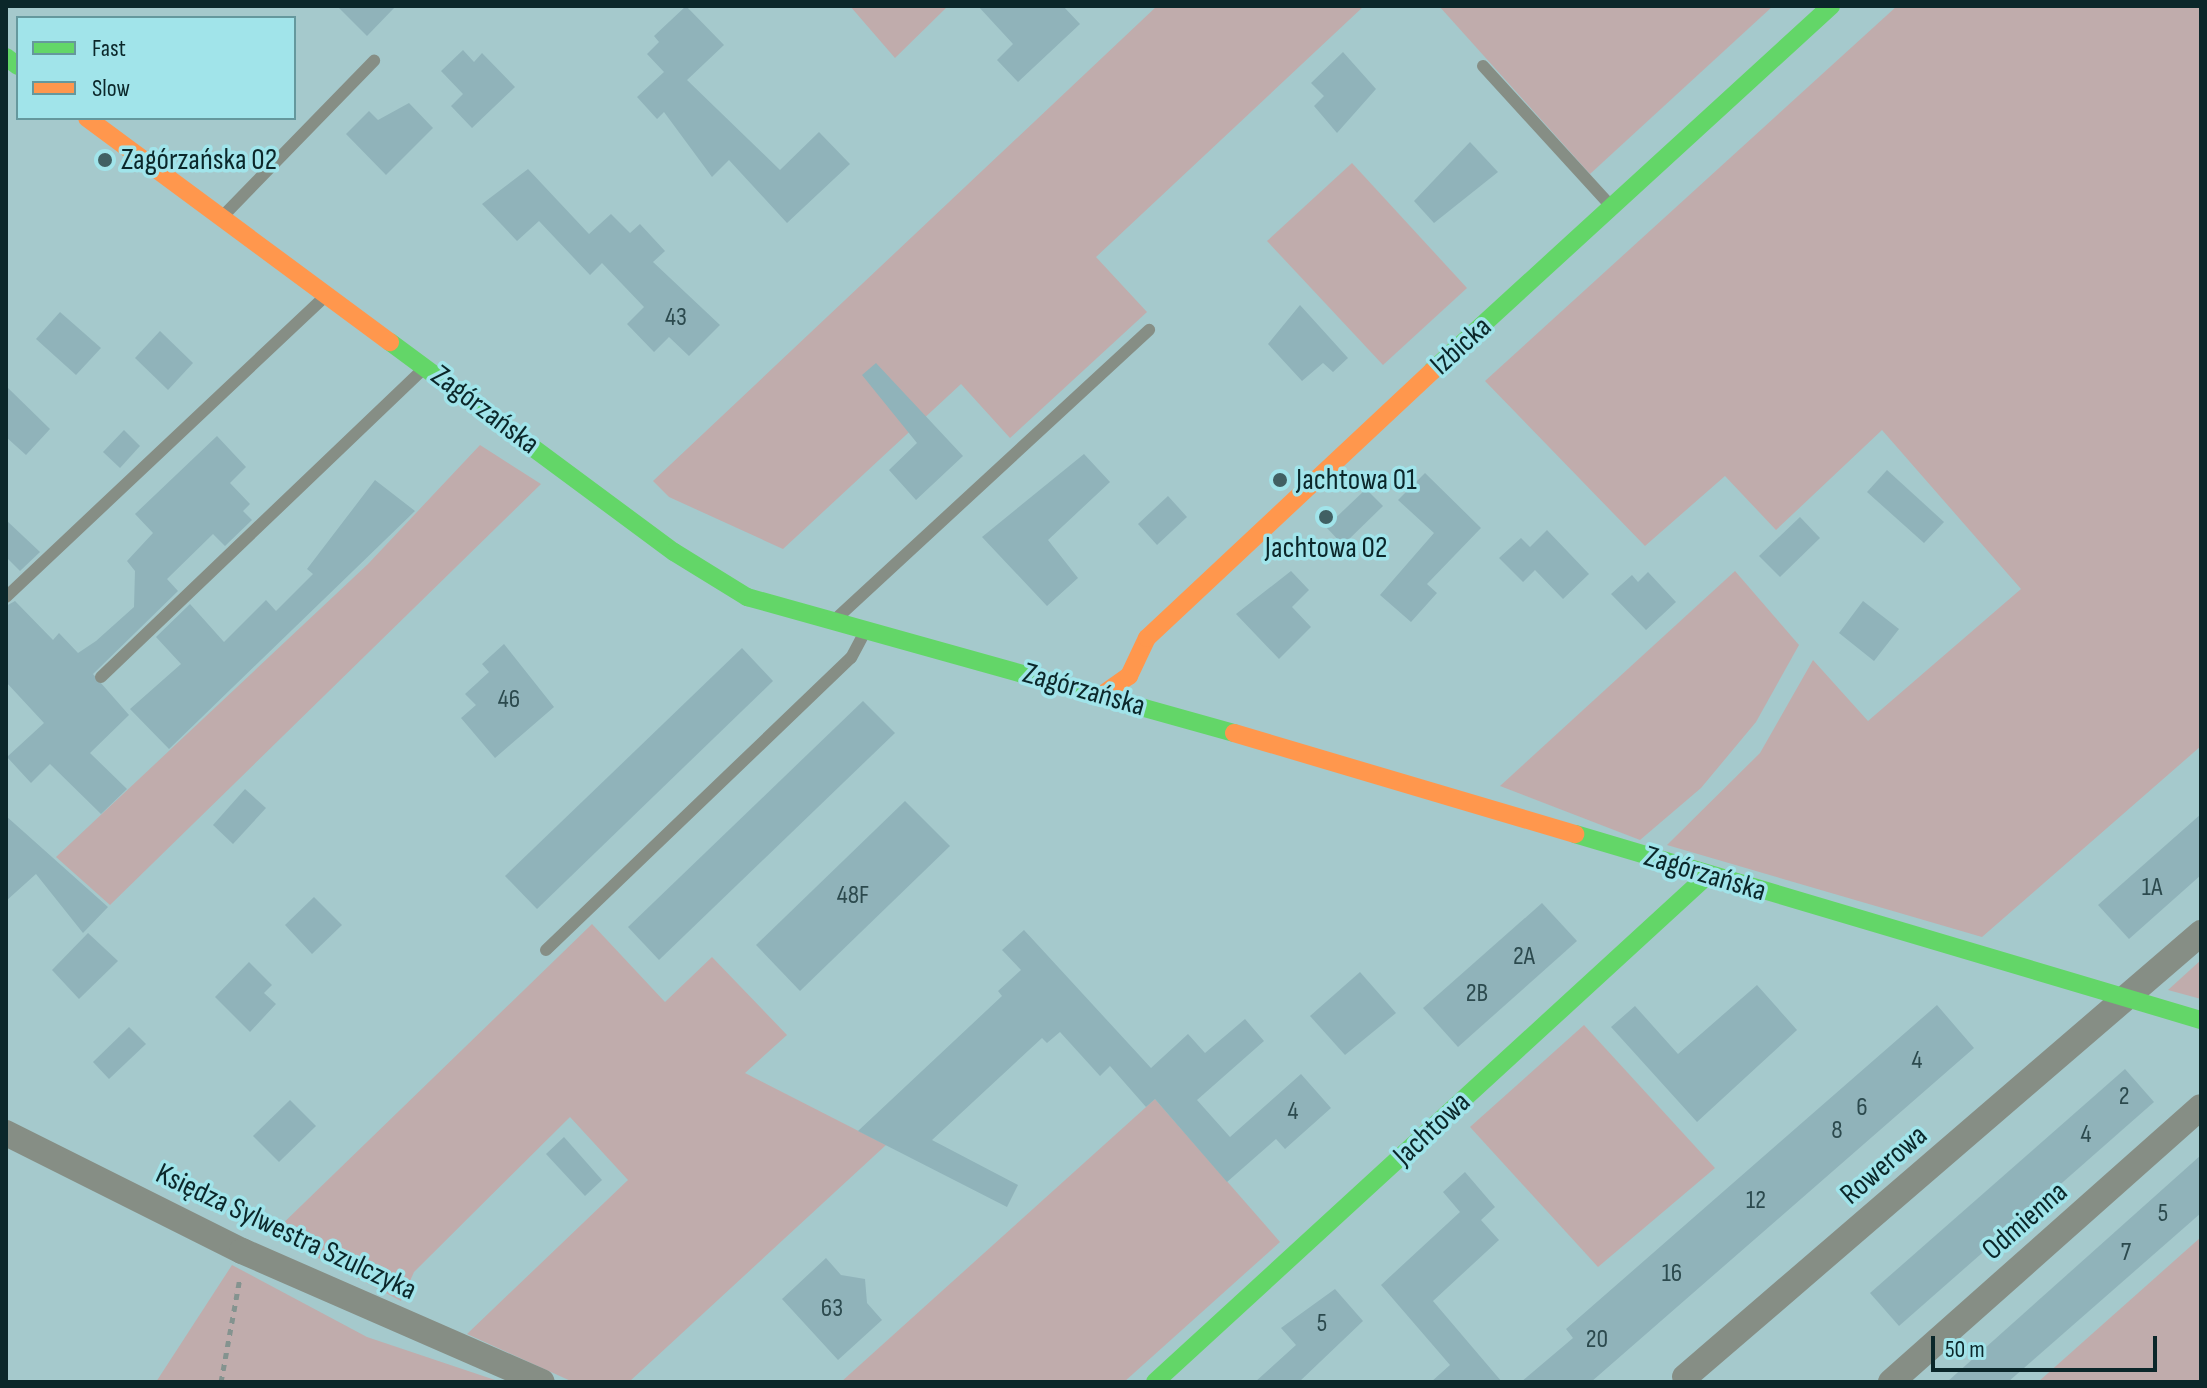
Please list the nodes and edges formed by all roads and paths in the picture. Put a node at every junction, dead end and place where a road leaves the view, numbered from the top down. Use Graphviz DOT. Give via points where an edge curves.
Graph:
graph roads {
  1 [pos="1831,6"];
  2 [pos="374,61"];
  3 [pos="1483,66"];
  4 [pos="90,120"];
  5 [pos="1613,209"];
  6 [pos="223,216"];
  7 [pos="328,292"];
  8 [pos="1149,330"];
  9 [pos="426,365"];
  10 [pos="6,597"];
  11 [pos="834,621"];
  12 [pos="866,629"];
  13 [pos="101,677"];
  14 [pos="1103,694"];
  15 [pos="1708,875"];
  16 [pos="2201,933"];
  17 [pos="546,950"];
  18 [pos="2123,999"];
  19 [pos="2201,1020"];
  20 [pos="2201,1107"];
  21 [pos="6,1133"];
  22 [pos="242,1251"];
  23 [pos="1686,1380"];
  24 [pos="221,1382"];
  25 [pos="542,1382"];
  26 [pos="1155,1382"];
  27 [pos="1891,1382"];
  1 -- 5 [label="street, Izbicka"];
  2 -- 6 [label="lane"];
  3 -- 5 [label="lane"];
  4 -- 6 [label="street, Zagórzańska"];
  5 -- 14 [label="street, Izbicka" via="1196,590 1147,638 1129,676"];
  6 -- 7 [label="street, Zagórzańska"];
  7 -- 9 [label="street, Zagórzańska"];
  7 -- 10 [label="lane"];
  8 -- 11 [label="lane"];
  9 -- 11 [label="street, Zagórzańska" via="686,559 747,597"];
  9 -- 13 [label="lane"];
  11 -- 12 [label="street, Zagórzańska"];
  12 -- 14 [label="street, Zagórzańska"];
  12 -- 17 [label="lane" via="851,658"];
  14 -- 15 [label="street, Zagórzańska"];
  15 -- 18 [label="street, Zagórzańska"];
  15 -- 26 [label="street, Jachtowa"];
  16 -- 18 [label="street, Rowerowa"];
  18 -- 19 [label="street, Zagórzańska"];
  18 -- 23 [label="street, Rowerowa"];
  20 -- 27 [label="street, Odmienna"];
  21 -- 22 [label="street, Księdza Sylwestra Szulczyka"];
  22 -- 24 [label="path"];
  22 -- 25 [label="street, Księdza Sylwestra Szulczyka"];
}
